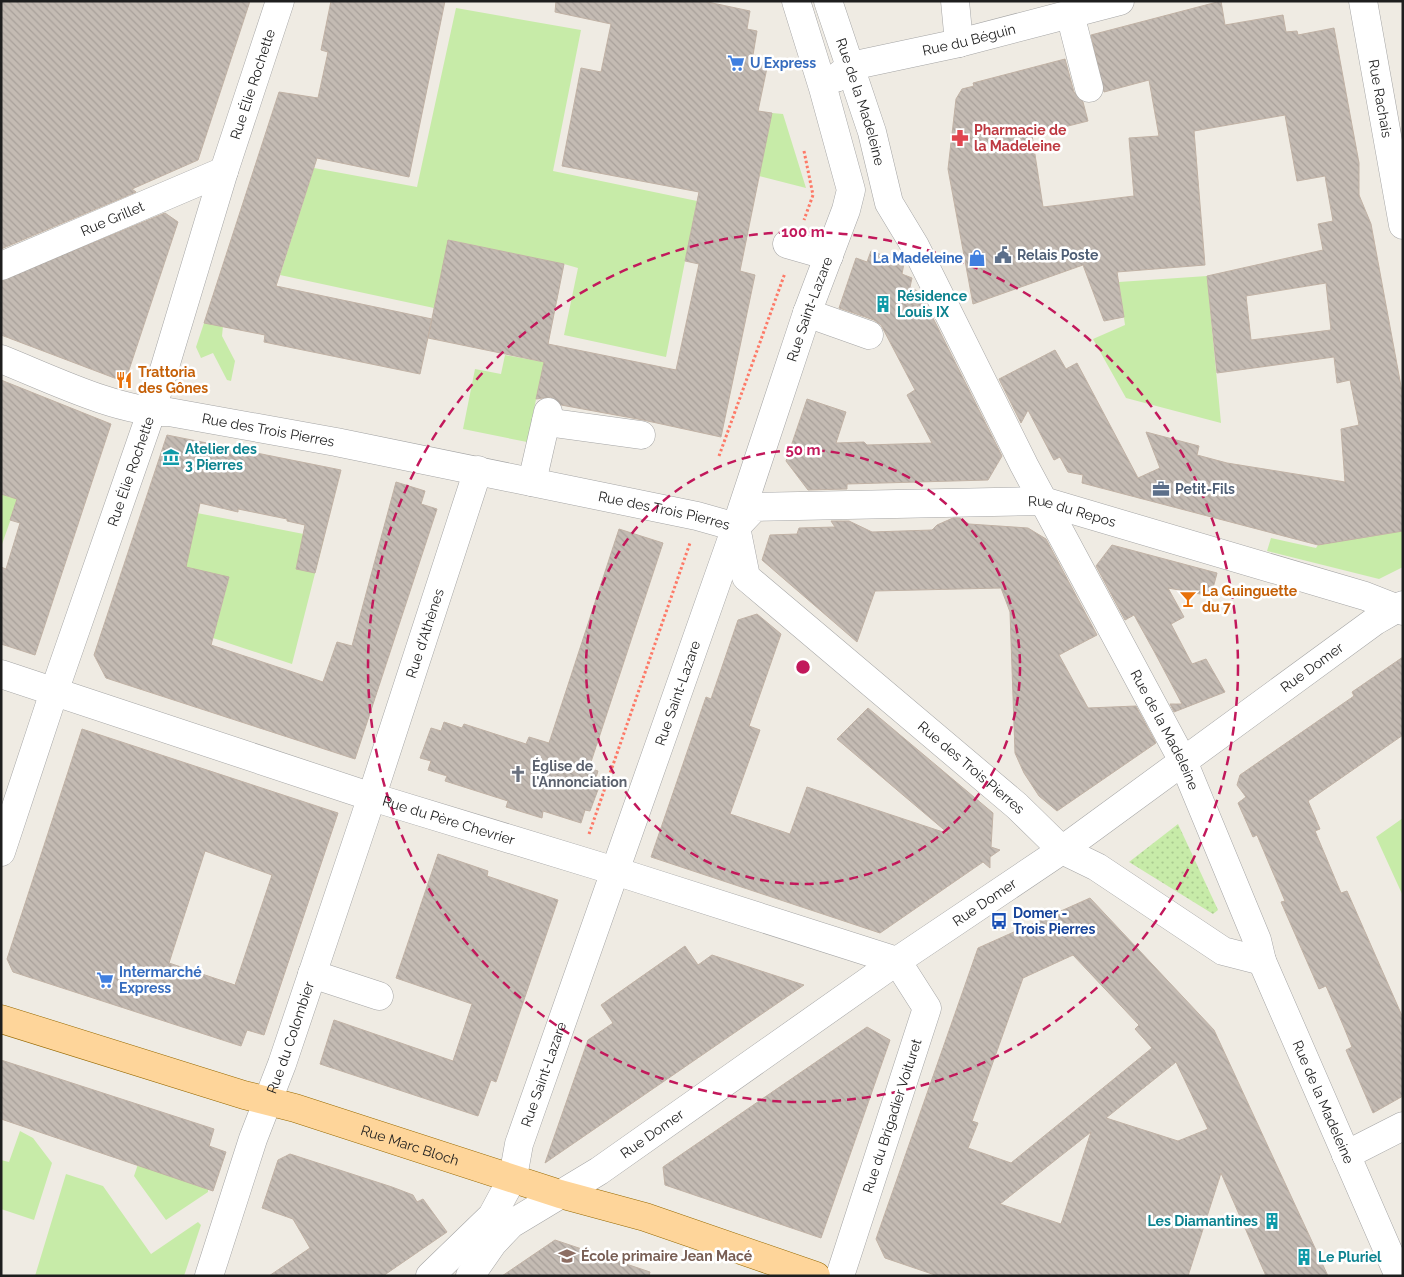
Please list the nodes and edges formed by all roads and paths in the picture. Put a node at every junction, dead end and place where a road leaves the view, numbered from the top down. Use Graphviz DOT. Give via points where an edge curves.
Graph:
graph roads {
  1 [pos="280,1"];
  2 [pos="796,1"];
  3 [pos="828,1"];
  4 [pos="955,1"];
  5 [pos="1120,1"];
  6 [pos="1363,1"];
  7 [pos="1070,14"];
  8 [pos="959,43"];
  9 [pos="851,66"];
  10 [pos="823,88"];
  11 [pos="1089,88"];
  12 [pos="804,150"];
  13 [pos="224,171"];
  14 [pos="889,203"];
  15 [pos="846,210"];
  16 [pos="1403,224"];
  17 [pos="791,245"];
  18 [pos="829,256"];
  19 [pos="1,266"];
  20 [pos="807,313"];
  21 [pos="869,335"];
  22 [pos="1,359"];
  23 [pos="152,413"];
  24 [pos="641,435"];
  25 [pos="719,456"];
  26 [pos="478,470"];
  27 [pos="532,482"];
  28 [pos="1043,502"];
  29 [pos="736,527"];
  30 [pos="691,536"];
  31 [pos="1401,608"];
  32 [pos="1,674"];
  33 [pos="54,692"];
  34 [pos="1183,761"];
  35 [pos="372,797"];
  36 [pos="589,836"];
  37 [pos="1062,850"];
  38 [pos="1,852"];
  39 [pos="615,871"];
  40 [pos="897,961"];
  41 [pos="1262,961"];
  42 [pos="312,974"];
  43 [pos="379,996"];
  44 [pos="1,1019"];
  45 [pos="268,1102"];
  46 [pos="1403,1126"];
  47 [pos="1346,1155"];
  48 [pos="513,1177"];
  49 [pos="560,1194"];
  50 [pos="209,1276"];
  51 [pos="430,1276"];
  52 [pos="470,1276"];
  53 [pos="816,1276"];
  54 [pos="840,1276"];
  55 [pos="1399,1276"];
  1 -- 13 [label="street, Rue Élie Rochette"];
  2 -- 10 [label="street"];
  3 -- 9 [label="street, Rue de la Madeleine"];
  4 -- 8 [label="street"];
  5 -- 7 [label="street, Rue du Béguin"];
  6 -- 16 [label="street, Rue Rachais"];
  7 -- 8 [label="street, Rue du Béguin"];
  7 -- 11 [label="street"];
  8 -- 9 [label="street, Rue du Béguin"];
  9 -- 10 [label="street, Rue du Béguin"];
  9 -- 14 [label="street, Rue de la Madeleine" via="872,132"];
  10 -- 15 [label="street" via="850,190"];
  12 -- 17 [label="path" via="813,195"];
  13 -- 19 [label="street, Rue Grillet"];
  13 -- 23 [label="street, Rue Élie Rochette"];
  14 -- 15 [label="street"];
  14 -- 28 [label="street, Rue de la Madeleine" via="915,246"];
  15 -- 18 [label="street, Rue Saint-Lazare"];
  17 -- 18 [label="street"];
  17 -- 25 [label="path"];
  18 -- 20 [label="street, Rue Saint-Lazare"];
  20 -- 21 [label="street"];
  20 -- 29 [label="street, Rue Saint-Lazare"];
  22 -- 23 [label="street, Rue des Trois Pierres" via="117,404"];
  23 -- 26 [label="street, Rue des Trois Pierres" via="169,412"];
  23 -- 33 [label="street, Rue Élie Rochette"];
  24 -- 27 [label="street" via="547,417"];
  26 -- 27 [label="street, Rue des Trois Pierres"];
  26 -- 35 [label="street, Rue d'Athènes"];
  27 -- 29 [label="street, Rue des Trois Pierres"];
  28 -- 29 [label="street, Rue du Repos" via="983,514 755,507"];
  28 -- 31 [label="street, Rue du Repos"];
  28 -- 34 [label="street, Rue de la Madeleine"];
  29 -- 37 [label="street, Rue des Trois Pierres" via="746,577 1017,806"];
  29 -- 39 [label="street, Rue Saint-Lazare"];
  30 -- 36 [label="path" via="683,568"];
  31 -- 34 [label="street, Rue Domer" via="1375,621"];
  32 -- 33 [label="street, Rue du Père Chevrier"];
  33 -- 35 [label="street, Rue du Père Chevrier"];
  33 -- 38 [label="street, Rue Élie Rochette"];
  34 -- 37 [label="street, Rue Domer"];
  34 -- 41 [label="street, Rue de la Madeleine" via="1257,940"];
  35 -- 39 [label="street, Rue du Père Chevrier"];
  35 -- 42 [label="street, Rue du Colombier"];
  37 -- 40 [label="street, Rue Domer"];
  37 -- 41 [label="street, Rue des Trois Pierres" via="1096,867 1223,951"];
  39 -- 40 [label="street, Rue du Père Chevrier"];
  39 -- 48 [label="street, Rue Saint-Lazare" via="519,1144"];
  40 -- 49 [label="street, Rue Domer" via="599,1171"];
  40 -- 54 [label="street, Rue du Brigadier Voituret" via="927,1008"];
  41 -- 47 [label="street, Rue de la Madeleine"];
  42 -- 43 [label="street"];
  42 -- 45 [label="street, Rue du Colombier"];
  44 -- 45 [label="main road, Rue Marc Bloch"];
  45 -- 48 [label="main road, Rue Marc Bloch"];
  45 -- 50 [label="street, Rue du Colombier"];
  46 -- 47 [label="street"];
  47 -- 55 [label="street, Rue de la Madeleine"];
  48 -- 49 [label="main road, Rue Marc Bloch"];
  48 -- 51 [label="street" via="492,1216"];
  49 -- 52 [label="street" via="511,1224"];
  49 -- 53 [label="main road, Rue Marc Bloch" via="645,1217"];
}
